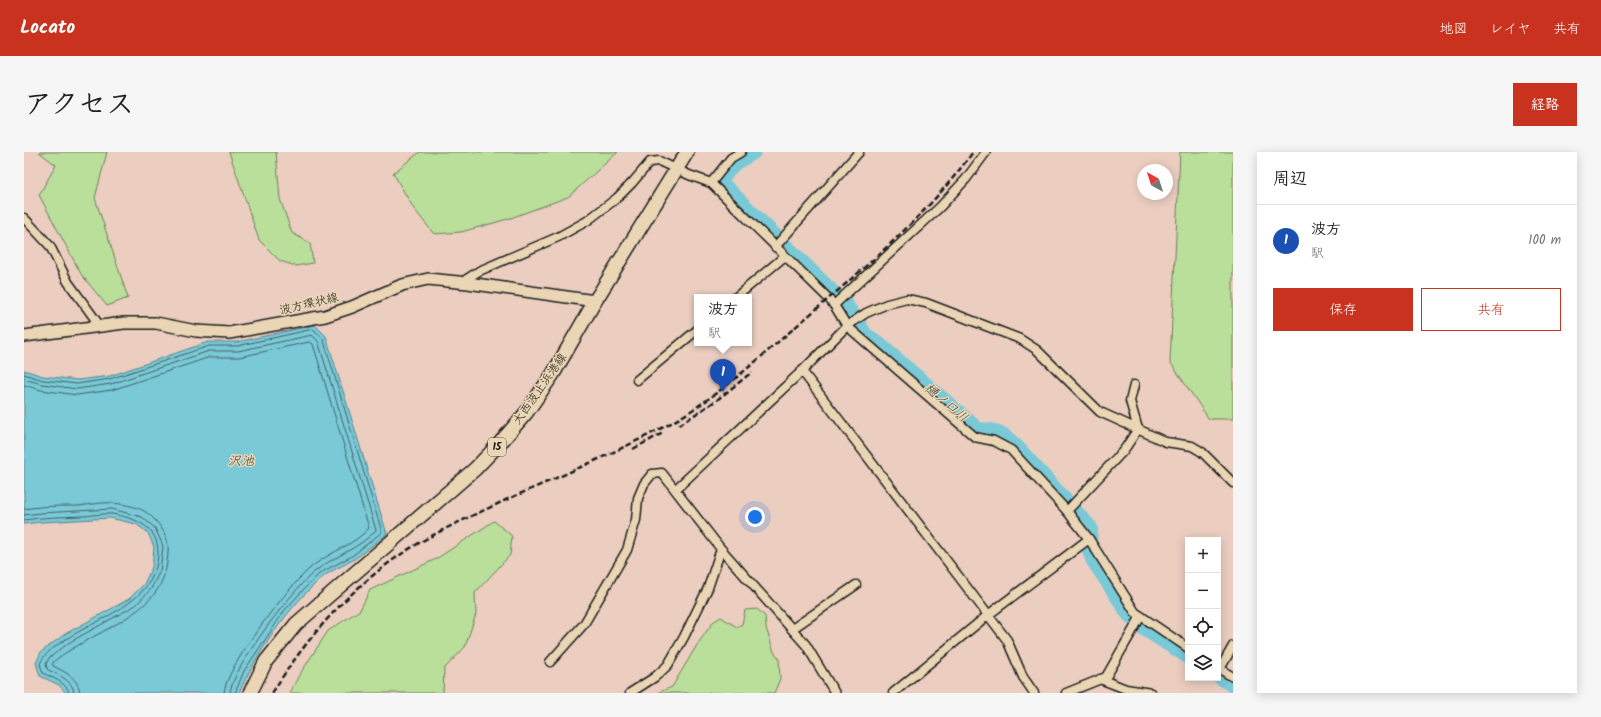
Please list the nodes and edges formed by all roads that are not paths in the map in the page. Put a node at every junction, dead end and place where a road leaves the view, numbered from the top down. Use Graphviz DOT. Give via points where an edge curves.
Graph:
graph roads {
  1 [pos="687,152"];
  2 [pos="740,152"];
  3 [pos="859,152"];
  4 [pos="986,152"];
  5 [pos="677,170"];
  6 [pos="710,183"];
  7 [pos="24,218"];
  8 [pos="775,247"];
  9 [pos="785,256"];
  10 [pos="462,282"];
  11 [pos="740,294"];
  12 [pos="596,301"];
  13 [pos="834,305"];
  14 [pos="100,326"];
  15 [pos="847,326"];
  16 [pos="694,332"];
  17 [pos="24,336"];
  18 [pos="802,371"];
  19 [pos="637,380"];
  20 [pos="1134,386"];
  21 [pos="1138,429"];
  22 [pos="1233,483"];
  23 [pos="676,489"];
  24 [pos="1067,511"];
  25 [pos="1089,539"];
  26 [pos="721,548"];
  27 [pos="856,585"];
  28 [pos="988,615"];
  29 [pos="1141,616"];
  30 [pos="792,629"];
  31 [pos="1185,646"];
  32 [pos="1233,646"];
  33 [pos="550,662"];
  34 [pos="1221,665"];
  35 [pos="1221,669"];
  36 [pos="1233,677"];
  37 [pos="1100,679"];
  38 [pos="250,693"];
  39 [pos="630,693"];
  40 [pos="835,693"];
  41 [pos="893,693"];
  42 [pos="1034,693"];
  43 [pos="1066,693"];
  44 [pos="1152,693"];
  1 -- 5 [label="main road, 大西波止浜港線 / 15"];
  2 -- 6 [label="street" via="731,158"];
  3 -- 8 [label="street"];
  4 -- 13 [label="street" via="940,207"];
  5 -- 6 [label="street"];
  5 -- 10 [label="street" via="659,161 650,162 617,198 587,221 558,237 479,271"];
  5 -- 12 [label="main road, 大西波止浜港線 / 15"];
  6 -- 8 [label="street"];
  7 -- 14 [label="street" via="50,246 68,282"];
  8 -- 9 [label="street"];
  9 -- 11 [label="street"];
  9 -- 13 [label="street"];
  10 -- 12 [label="main road, 波方環状線"];
  10 -- 14 [label="main road, 波方環状線" via="428,279 402,285 325,316 230,333 196,331 156,323"];
  12 -- 38 [label="main road, 大西波止浜港線 / 15" via="553,374 526,413 500,443 447,495 296,624 266,662"];
  13 -- 15 [label="street"];
  14 -- 17 [label="main road, 波方環状線"];
  15 -- 18 [label="street"];
  15 -- 21 [label="street" via="866,313 887,304 907,299 926,303 1020,339 1037,350 1100,412"];
  15 -- 24 [label="street" via="975,437 994,440 1011,450"];
  16 -- 19 [label="street"];
  18 -- 23 [label="street"];
  18 -- 28 [label="street"];
  20 -- 21 [label="street" via="1130,402"];
  21 -- 22 [label="street" via="1166,442 1192,446 1202,452"];
  21 -- 24 [label="street" via="1124,450"];
  23 -- 26 [label="street"];
  23 -- 33 [label="street" via="662,473 652,474 644,484 638,498 636,520 627,550 584,624"];
  24 -- 25 [label="street"];
  25 -- 28 [label="street"];
  25 -- 29 [label="street" via="1135,612"];
  26 -- 30 [label="street"];
  26 -- 39 [label="street" via="708,588 668,665"];
  27 -- 30 [label="street"];
  28 -- 41 [label="street"];
  28 -- 42 [label="street" via="1007,640 1023,678"];
  29 -- 31 [label="street"];
  29 -- 37 [label="street" via="1106,677"];
  30 -- 40 [label="street" via="806,645"];
  32 -- 34 [label="street"];
  35 -- 36 [label="street"];
  37 -- 43 [label="street"];
  37 -- 44 [label="street" via="1126,689"];
}
